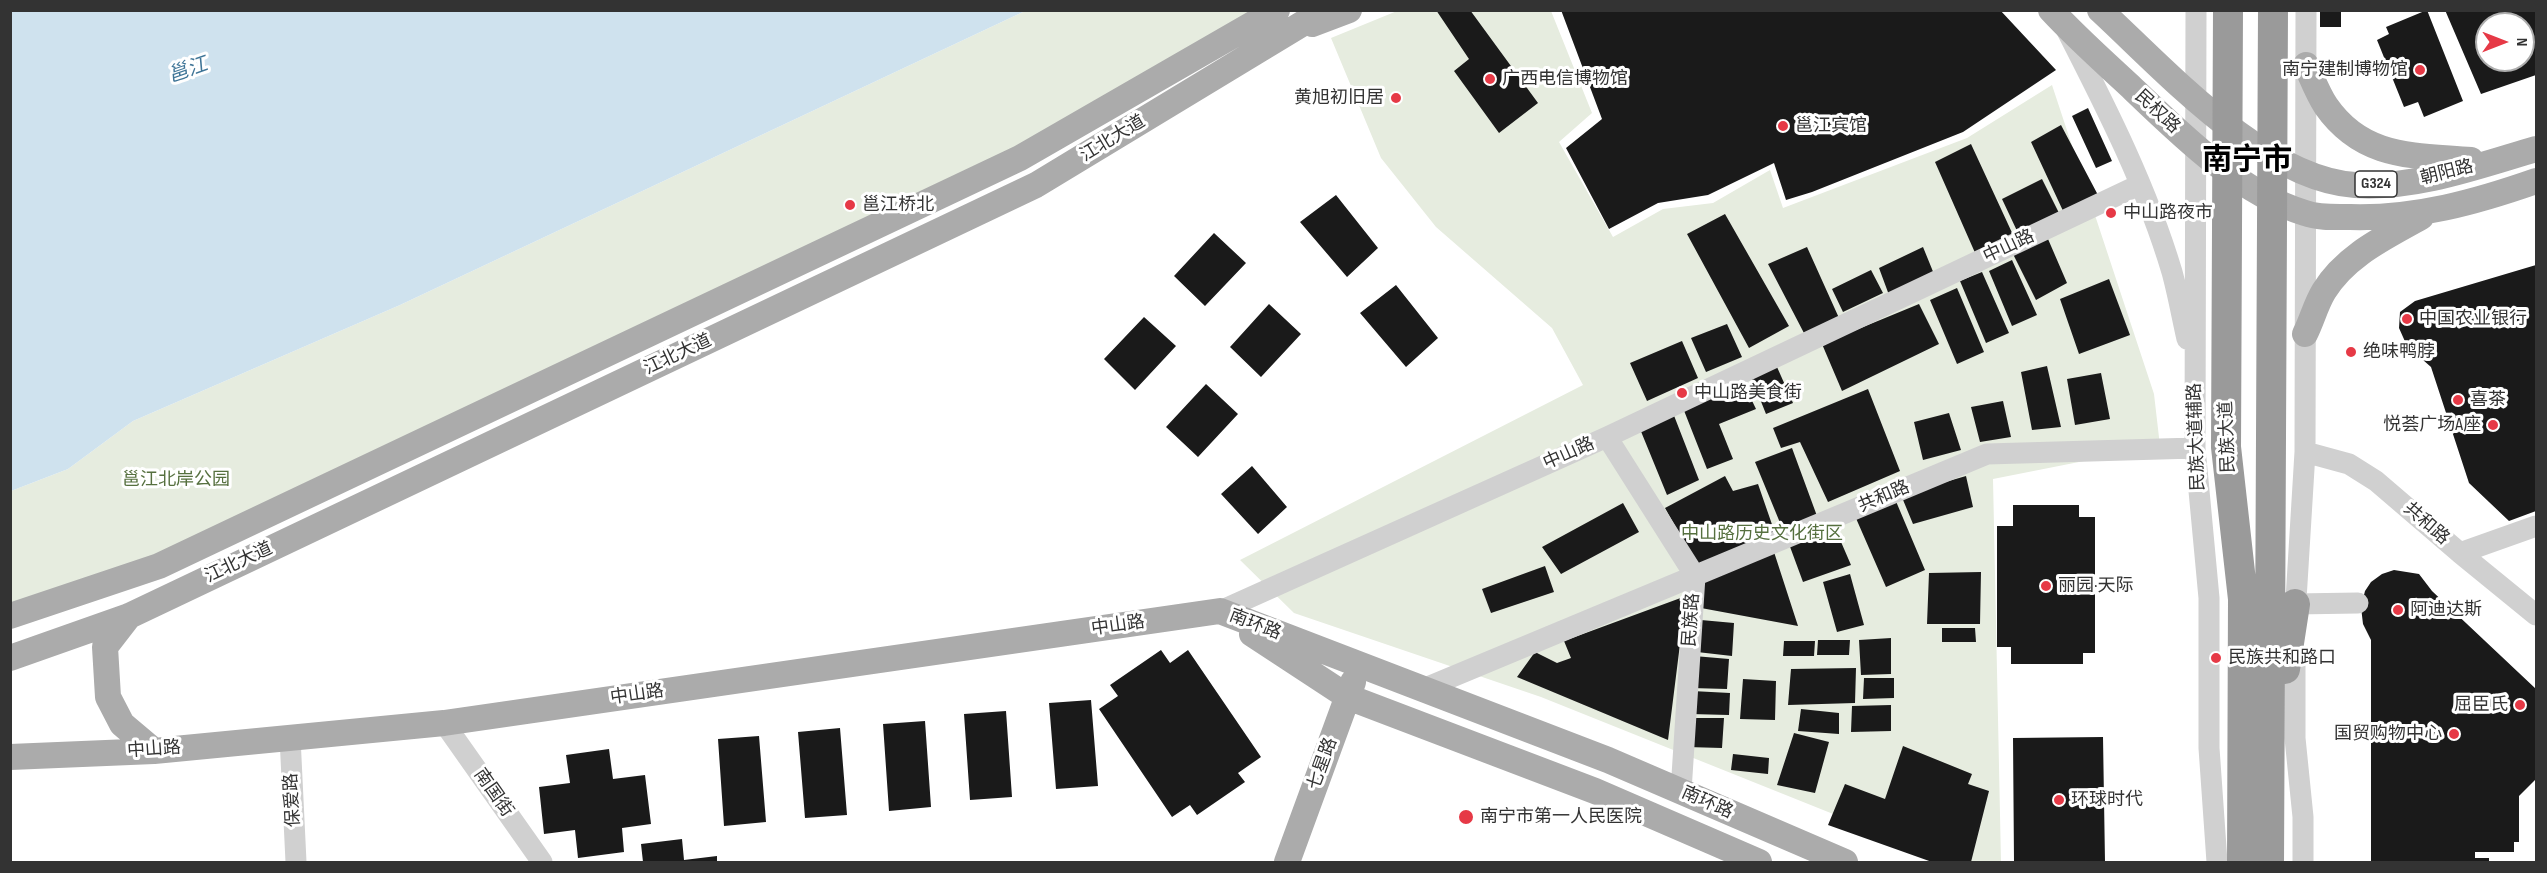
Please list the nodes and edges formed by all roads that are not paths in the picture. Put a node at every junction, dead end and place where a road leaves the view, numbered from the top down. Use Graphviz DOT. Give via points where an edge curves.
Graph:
graph roads {
  1 [pos="1325,10"];
  2 [pos="1348,10"];
  3 [pos="2100,10"];
  4 [pos="2196,10"];
  5 [pos="2228,10"];
  6 [pos="2273,10"];
  7 [pos="2306,10"];
  8 [pos="1277,17"];
  9 [pos="2056,17"];
  10 [pos="2306,65"];
  11 [pos="2196,99"];
  12 [pos="2227,125"];
  13 [pos="2196,147"];
  14 [pos="2536,149"];
  15 [pos="2273,156"];
  16 [pos="2492,162"];
  17 [pos="2227,171"];
  18 [pos="2306,173"];
  19 [pos="2536,181"];
  20 [pos="2139,185"];
  21 [pos="2273,201"];
  22 [pos="2430,212"];
  23 [pos="2306,214"];
  24 [pos="2305,334"];
  25 [pos="2195,376"];
  26 [pos="1606,437"];
  27 [pos="2195,448"];
  28 [pos="2305,452"];
  29 [pos="2536,526"];
  30 [pos="2460,553"];
  31 [pos="1695,576"];
  32 [pos="2358,603"];
  33 [pos="2295,604"];
  34 [pos="1220,611"];
  35 [pos="2536,615"];
  36 [pos="10,616"];
  37 [pos="129,616"];
  38 [pos="10,658"];
  39 [pos="1359,665"];
  40 [pos="1423,689"];
  41 [pos="1348,697"];
  42 [pos="444,723"];
  43 [pos="290,737"];
  44 [pos="154,751"];
  45 [pos="10,757"];
  46 [pos="2270,761"];
  47 [pos="1681,791"];
  48 [pos="296,862"];
  49 [pos="542,862"];
  50 [pos="1287,862"];
  51 [pos="1759,862"];
  52 [pos="1845,862"];
  53 [pos="2217,862"];
  54 [pos="2242,862"];
  55 [pos="2270,862"];
  56 [pos="2303,862"];
  1 -- 8 [label="main road, 江北大道"];
  2 -- 8 [label="main road"];
  3 -- 11 [label="main road, 民权路 / G324"];
  4 -- 11 [label="street, 民族大道辅路"];
  5 -- 12 [label="highway, 民族大道"];
  6 -- 15 [label="highway"];
  7 -- 10 [label="street"];
  8 -- 36 [label="main road, 江北大道" via="999,168 159,566"];
  8 -- 37 [label="main road, 江北大道" via="1036,185"];
  9 -- 13 [label="main road, 民权路 / G324"];
  9 -- 20 [label="street" via="2113,121"];
  10 -- 16 [label="main road" via="2325,105 2343,128 2361,141 2408,155"];
  10 -- 18 [label="street"];
  11 -- 12 [label="main road, 民权路 / G324"];
  11 -- 13 [label="street, 民族大道辅路"];
  12 -- 15 [label="main road, 朝阳路 / G324"];
  12 -- 17 [label="highway, 民族大道"];
  13 -- 17 [label="main road, 民权路 / G324"];
  13 -- 25 [label="street, 民族大道辅路"];
  14 -- 16 [label="main road, 朝阳路 / G324"];
  15 -- 18 [label="main road, 朝阳路 / G324"];
  15 -- 21 [label="highway"];
  16 -- 18 [label="main road, 朝阳路 / G324" via="2418,181 2377,184 2326,181"];
  17 -- 21 [label="main road, 民权路 / G324"];
  17 -- 54 [label="highway, 民族大道" via="2226,447 2243,599"];
  18 -- 23 [label="street"];
  19 -- 22 [label="main road, 朝阳路 / G324"];
  20 -- 25 [label="street" via="2172,273"];
  20 -- 26 [label="street, 中山路"];
  21 -- 23 [label="main road, 朝阳路 / G324"];
  21 -- 46 [label="highway"];
  22 -- 23 [label="main road, 朝阳路 / G324" via="2369,218"];
  22 -- 24 [label="main road" via="2367,247 2343,268 2324,291"];
  23 -- 24 [label="street"];
  24 -- 28 [label="street"];
  25 -- 27 [label="street, 民族大道辅路"];
  26 -- 31 [label="street, 民族路"];
  26 -- 34 [label="street, 中山路"];
  27 -- 31 [label="street, 共和路" via="1987,454"];
  27 -- 53 [label="street, 民族大道辅路" via="2210,598 2209,748"];
  28 -- 30 [label="street, 共和路" via="2349,464 2376,481"];
  28 -- 33 [label="street"];
  29 -- 30 [label="street"];
  30 -- 35 [label="street, 共和路"];
  31 -- 40 [label="street, 共和路"];
  31 -- 47 [label="street, 民族路"];
  32 -- 33 [label="street"];
  33 -- 46 [label="highway"];
  33 -- 56 [label="street" via="2295,738"];
  34 -- 39 [label="main road, 南环路"];
  34 -- 41 [label="main road, 南环路"];
  34 -- 42 [label="main road, 中山路"];
  37 -- 38 [label="main road, 江北大道"];
  37 -- 44 [label="main road" via="105,647 108,698 122,724"];
  39 -- 40 [label="main road, 南环路"];
  39 -- 41 [label="main road, 七星路"];
  40 -- 47 [label="main road, 南环路"];
  41 -- 50 [label="main road, 七星路"];
  41 -- 51 [label="main road, 南环路" via="1595,791"];
  42 -- 43 [label="main road, 中山路"];
  42 -- 49 [label="street, 南国街"];
  43 -- 44 [label="main road, 中山路"];
  43 -- 48 [label="street, 保爱路"];
  44 -- 45 [label="main road, 中山路"];
  46 -- 55 [label="highway"];
  47 -- 52 [label="main road, 南环路"];
}
